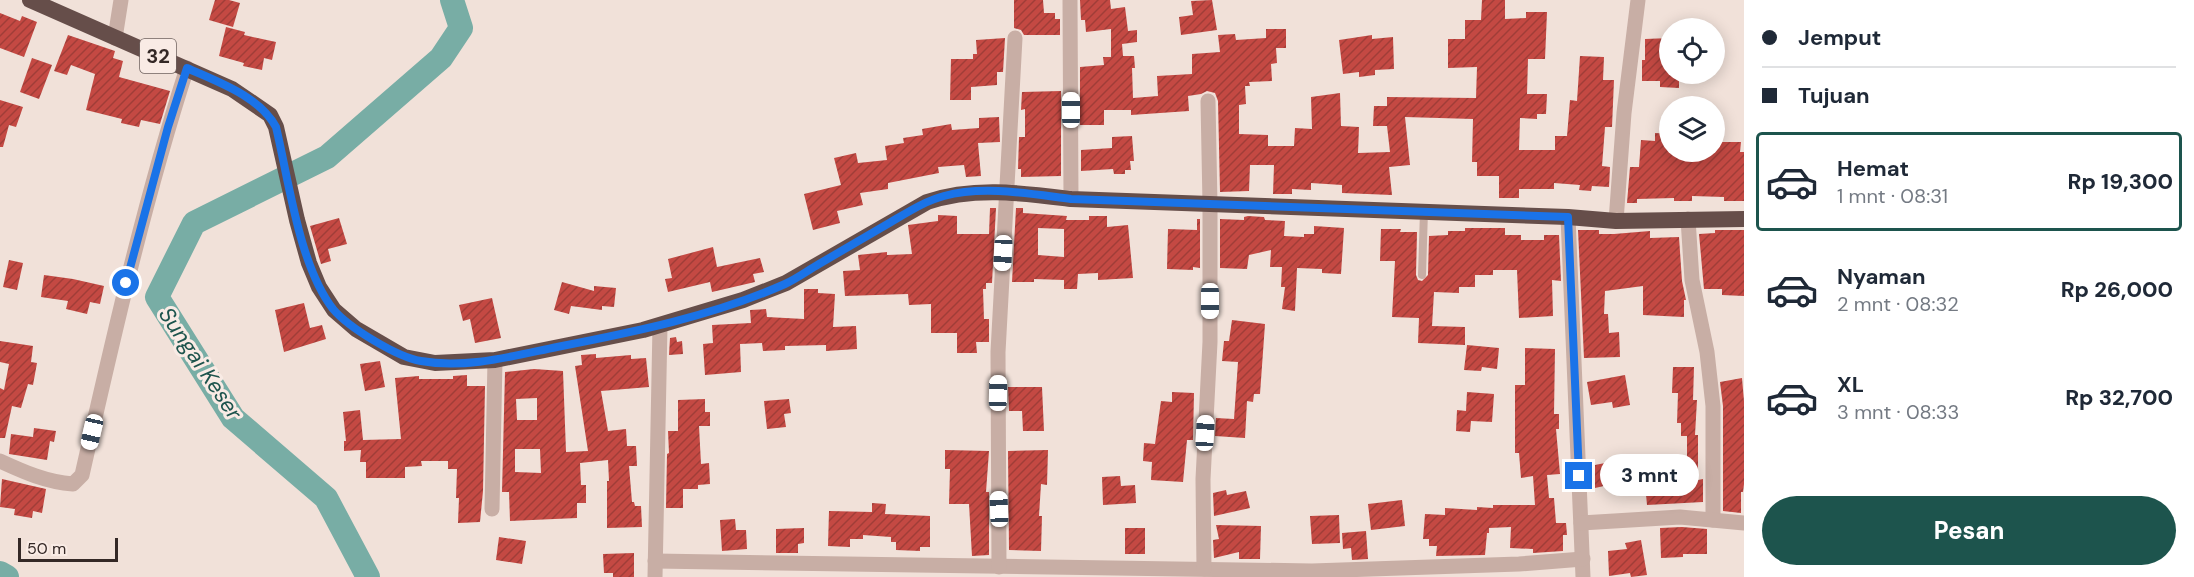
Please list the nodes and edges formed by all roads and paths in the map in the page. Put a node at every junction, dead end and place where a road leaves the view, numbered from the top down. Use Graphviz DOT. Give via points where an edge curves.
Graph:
graph roads {
  1 [pos="30,0"];
  2 [pos="121,0"];
  3 [pos="1070,0"];
  4 [pos="1638,0"];
  5 [pos="115,38"];
  6 [pos="1015,38"];
  7 [pos="187,68"];
  8 [pos="1208,101"];
  9 [pos="1007,193"];
  10 [pos="1071,199"];
  11 [pos="1210,204"];
  12 [pos="1424,211"];
  13 [pos="1568,217"];
  14 [pos="1688,219"];
  15 [pos="1744,219"];
  16 [pos="1616,221"];
  17 [pos="1422,275"];
  18 [pos="660,326"];
  19 [pos="495,360"];
  20 [pos="0,461"];
  21 [pos="492,509"];
  22 [pos="1713,520"];
  23 [pos="1581,523"];
  24 [pos="1744,524"];
  25 [pos="1583,559"];
  26 [pos="655,561"];
  27 [pos="999,567"];
  28 [pos="1204,569"];
  29 [pos="906,571"];
  30 [pos="655,577"];
  31 [pos="1583,577"];
  1 -- 5 [label="highway, 32"];
  2 -- 5 [label="street"];
  3 -- 10 [label="street"];
  4 -- 16 [label="street"];
  5 -- 7 [label="highway, 32"];
  6 -- 9 [label="street"];
  7 -- 19 [label="highway, 32" via="232,89 270,115 309,263 334,310 356,329 404,357 435,363"];
  7 -- 20 [label="street" via="131,262 82,475 73,484 45,481"];
  8 -- 11 [label="street"];
  9 -- 10 [label="highway, 32"];
  9 -- 18 [label="highway, 32" via="946,195 927,202 786,283"];
  9 -- 27 [label="street" via="998,352"];
  10 -- 11 [label="highway, 32"];
  11 -- 12 [label="highway, 32"];
  11 -- 28 [label="street"];
  12 -- 13 [label="highway, 32"];
  12 -- 17 [label="lane"];
  13 -- 16 [label="highway, 32"];
  13 -- 23 [label="street"];
  14 -- 15 [label="highway, 32"];
  14 -- 16 [label="highway, 32"];
  14 -- 22 [label="street" via="1692,280 1713,406"];
  18 -- 19 [label="highway, 32"];
  18 -- 26 [label="street"];
  19 -- 21 [label="street"];
  22 -- 23 [label="street" via="1680,517"];
  22 -- 24 [label="street"];
  23 -- 25 [label="street"];
  25 -- 28 [label="street" via="1347,570"];
  25 -- 31 [label="street"];
  26 -- 29 [label="street"];
  26 -- 30 [label="street"];
  27 -- 28 [label="street"];
  27 -- 29 [label="street"];
}
